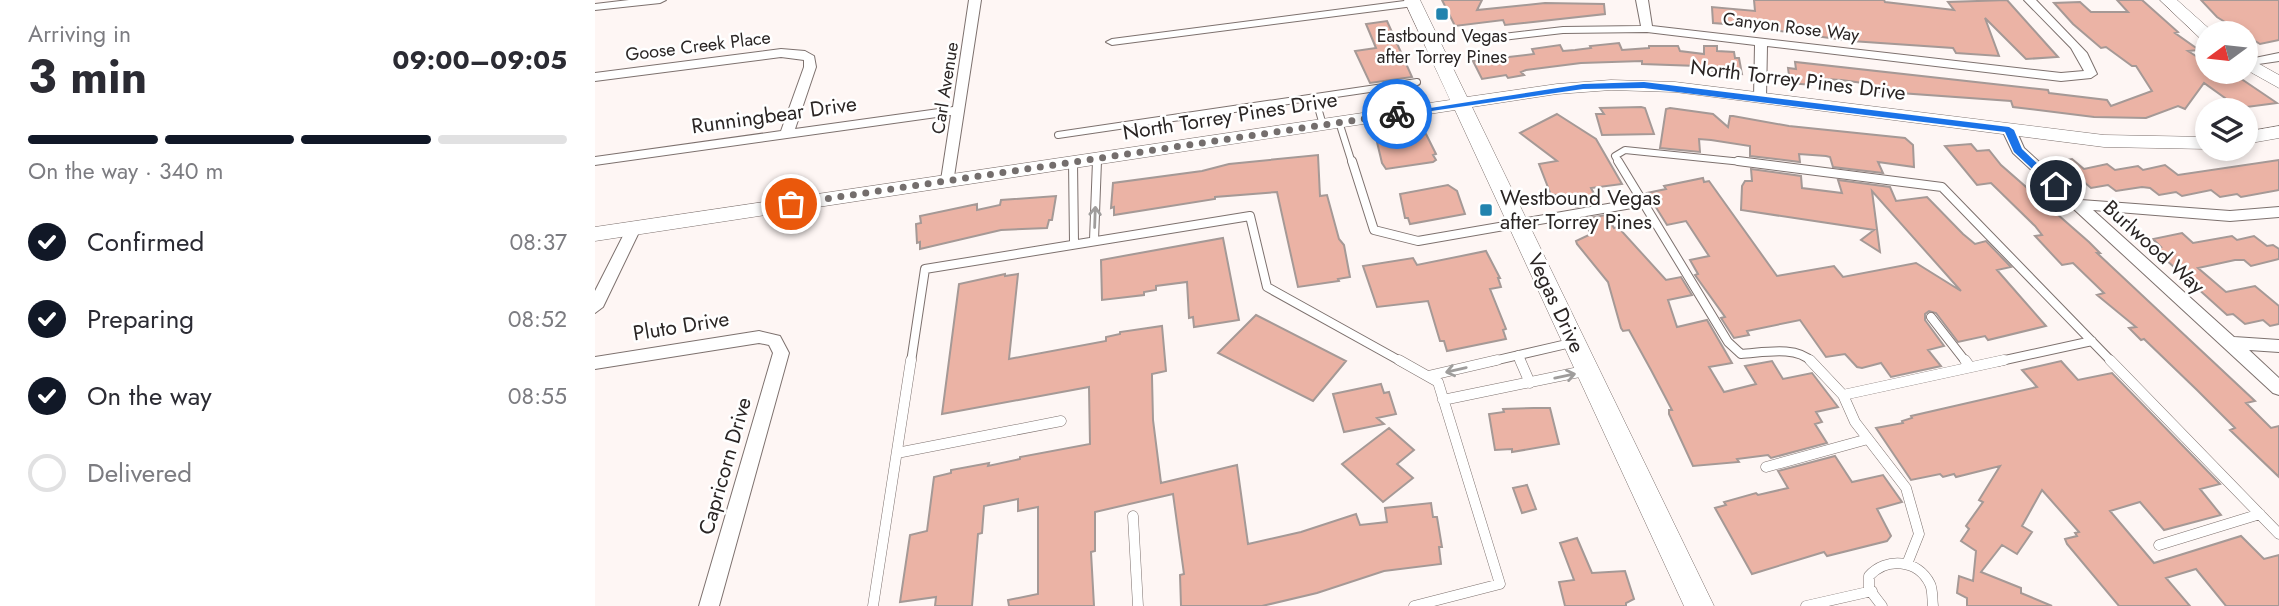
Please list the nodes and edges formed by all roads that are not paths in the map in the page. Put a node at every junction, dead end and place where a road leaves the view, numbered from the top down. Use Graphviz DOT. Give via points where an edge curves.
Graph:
graph roads {
  1 [pos="660,0"];
  2 [pos="975,0"];
  3 [pos="1642,0"];
  4 [pos="2030,0"];
  5 [pos="2168,0"];
  6 [pos="1413,1"];
  7 [pos="595,8"];
  8 [pos="2195,24"];
  9 [pos="1647,29"];
  10 [pos="1486,39"];
  11 [pos="1761,41"];
  12 [pos="1112,42"];
  13 [pos="2279,57"];
  14 [pos="2258,60"];
  15 [pos="2258,69"];
  16 [pos="595,77"];
  17 [pos="1417,82"];
  18 [pos="2279,83"];
  19 [pos="1315,97"];
  20 [pos="1760,98"];
  21 [pos="1462,104"];
  22 [pos="959,110"];
  23 [pos="1331,124"];
  24 [pos="2009,130"];
  25 [pos="2279,132"];
  26 [pos="786,135"];
  27 [pos="1058,135"];
  28 [pos="2258,136"];
  29 [pos="2195,143"];
  30 [pos="1097,159"];
  31 [pos="595,161"];
  32 [pos="1073,162"];
  33 [pos="949,180"];
  34 [pos="1643,202"];
  35 [pos="2075,204"];
  36 [pos="2279,212"];
  37 [pos="1518,223"];
  38 [pos="634,228"];
  39 [pos="595,234"];
  40 [pos="1094,240"];
  41 [pos="1074,243"];
  42 [pos="595,307"];
  43 [pos="1931,317"];
  44 [pos="774,340"];
  45 [pos="2092,341"];
  46 [pos="1574,342"];
  47 [pos="2229,343"];
  48 [pos="2279,346"];
  49 [pos="1518,355"];
  50 [pos="595,363"];
  51 [pos="1970,367"];
  52 [pos="1588,371"];
  53 [pos="1428,376"];
  54 [pos="1530,383"];
  55 [pos="2279,388"];
  56 [pos="1843,395"];
  57 [pos="1443,400"];
  58 [pos="1061,421"];
  59 [pos="1868,439"];
  60 [pos="897,453"];
  61 [pos="1766,467"];
  62 [pos="2260,514"];
  63 [pos="1133,516"];
  64 [pos="2279,534"];
  65 [pos="2159,545"];
  66 [pos="1907,564"];
  67 [pos="1872,591"];
  68 [pos="1819,604"];
  69 [pos="709,606"];
  70 [pos="873,606"];
  71 [pos="1138,606"];
  72 [pos="1414,606"];
  73 [pos="1699,606"];
  74 [pos="1806,606"];
  75 [pos="1882,606"];
  76 [pos="1933,606"];
  1 -- 7 [label="street"];
  2 -- 22 [label="street, Carl Avenue"];
  3 -- 9 [label="street"];
  4 -- 11 [label="street, Canyon Rose Way" via="2087,59 2091,74 2061,76"];
  5 -- 8 [label="street"];
  6 -- 12 [label="street"];
  6 -- 21 [label="main road, Vegas Drive"];
  9 -- 10 [label="street, Canyon Rose Way" via="1563,30"];
  9 -- 11 [label="street, Canyon Rose Way"];
  11 -- 20 [label="street"];
  13 -- 14 [label="street"];
  15 -- 18 [label="main road"];
  16 -- 26 [label="street, Goose Creek Place" via="805,55 810,67"];
  17 -- 19 [label="lane"];
  19 -- 23 [label="lane"];
  19 -- 27 [label="lane"];
  20 -- 21 [label="main road, North Torrey Pines Drive" via="1675,87 1611,85"];
  20 -- 24 [label="main road, North Torrey Pines Drive"];
  21 -- 23 [label="main road, North Torrey Pines Drive"];
  21 -- 37 [label="main road, Vegas Drive"];
  22 -- 26 [label="street, Runningbear Drive"];
  22 -- 33 [label="street, Carl Avenue"];
  23 -- 30 [label="main road, North Torrey Pines Drive"];
  23 -- 37 [label="lane" via="1374,230 1418,241"];
  24 -- 29 [label="main road, North Torrey Pines Drive" via="2131,143"];
  24 -- 35 [label="street, Burlwood Way" via="2018,150"];
  25 -- 28 [label="main road"];
  26 -- 31 [label="street, Runningbear Drive"];
  30 -- 32 [label="main road, North Torrey Pines Drive"];
  40 -- 30 [label="lane, one-way"];
  32 -- 33 [label="main road, North Torrey Pines Drive"];
  32 -- 41 [label="lane"];
  33 -- 38 [label="main road, North Torrey Pines Drive"];
  34 -- 37 [label="lane"];
  34 -- 45 [label="lane" via="1615,156 1625,150 1943,187"];
  34 -- 56 [label="lane" via="1728,342 1741,355 1792,352 1806,356"];
  35 -- 36 [label="street" via="2230,215"];
  35 -- 47 [label="street, Burlwood Way"];
  37 -- 46 [label="main road, Vegas Drive"];
  38 -- 39 [label="main road, North Torrey Pines Drive"];
  38 -- 42 [label="street"];
  40 -- 41 [label="lane"];
  40 -- 53 [label="lane" via="1250,216 1267,287"];
  41 -- 60 [label="lane" via="925,269"];
  43 -- 51 [label="lane"];
  44 -- 50 [label="street, Pluto Drive" via="758,337"];
  44 -- 69 [label="street, Capricorn Drive" via="781,352"];
  45 -- 51 [label="lane"];
  45 -- 62 [label="lane"];
  46 -- 49 [label="lane"];
  46 -- 52 [label="main road, Vegas Drive"];
  47 -- 48 [label="street"];
  47 -- 55 [label="street, Burlwood Way"];
  49 -- 53 [label="lane, one-way"];
  49 -- 54 [label="lane"];
  51 -- 56 [label="lane"];
  54 -- 52 [label="lane, one-way"];
  52 -- 73 [label="main road, Vegas Drive"];
  53 -- 57 [label="lane" via="1438,382"];
  54 -- 57 [label="lane"];
  56 -- 59 [label="lane"];
  57 -- 72 [label="lane" via="1500,584"];
  58 -- 60 [label="lane"];
  59 -- 61 [label="lane"];
  59 -- 66 [label="lane" via="1906,488 1919,534"];
  60 -- 70 [label="lane"];
  62 -- 64 [label="lane"];
  62 -- 65 [label="lane"];
  63 -- 71 [label="lane"];
  66 -- 67 [label="lane" via="1879,564 1870,576"];
  66 -- 76 [label="lane" via="1932,588"];
  67 -- 68 [label="lane"];
  67 -- 75 [label="lane"];
  68 -- 74 [label="lane"];
}
